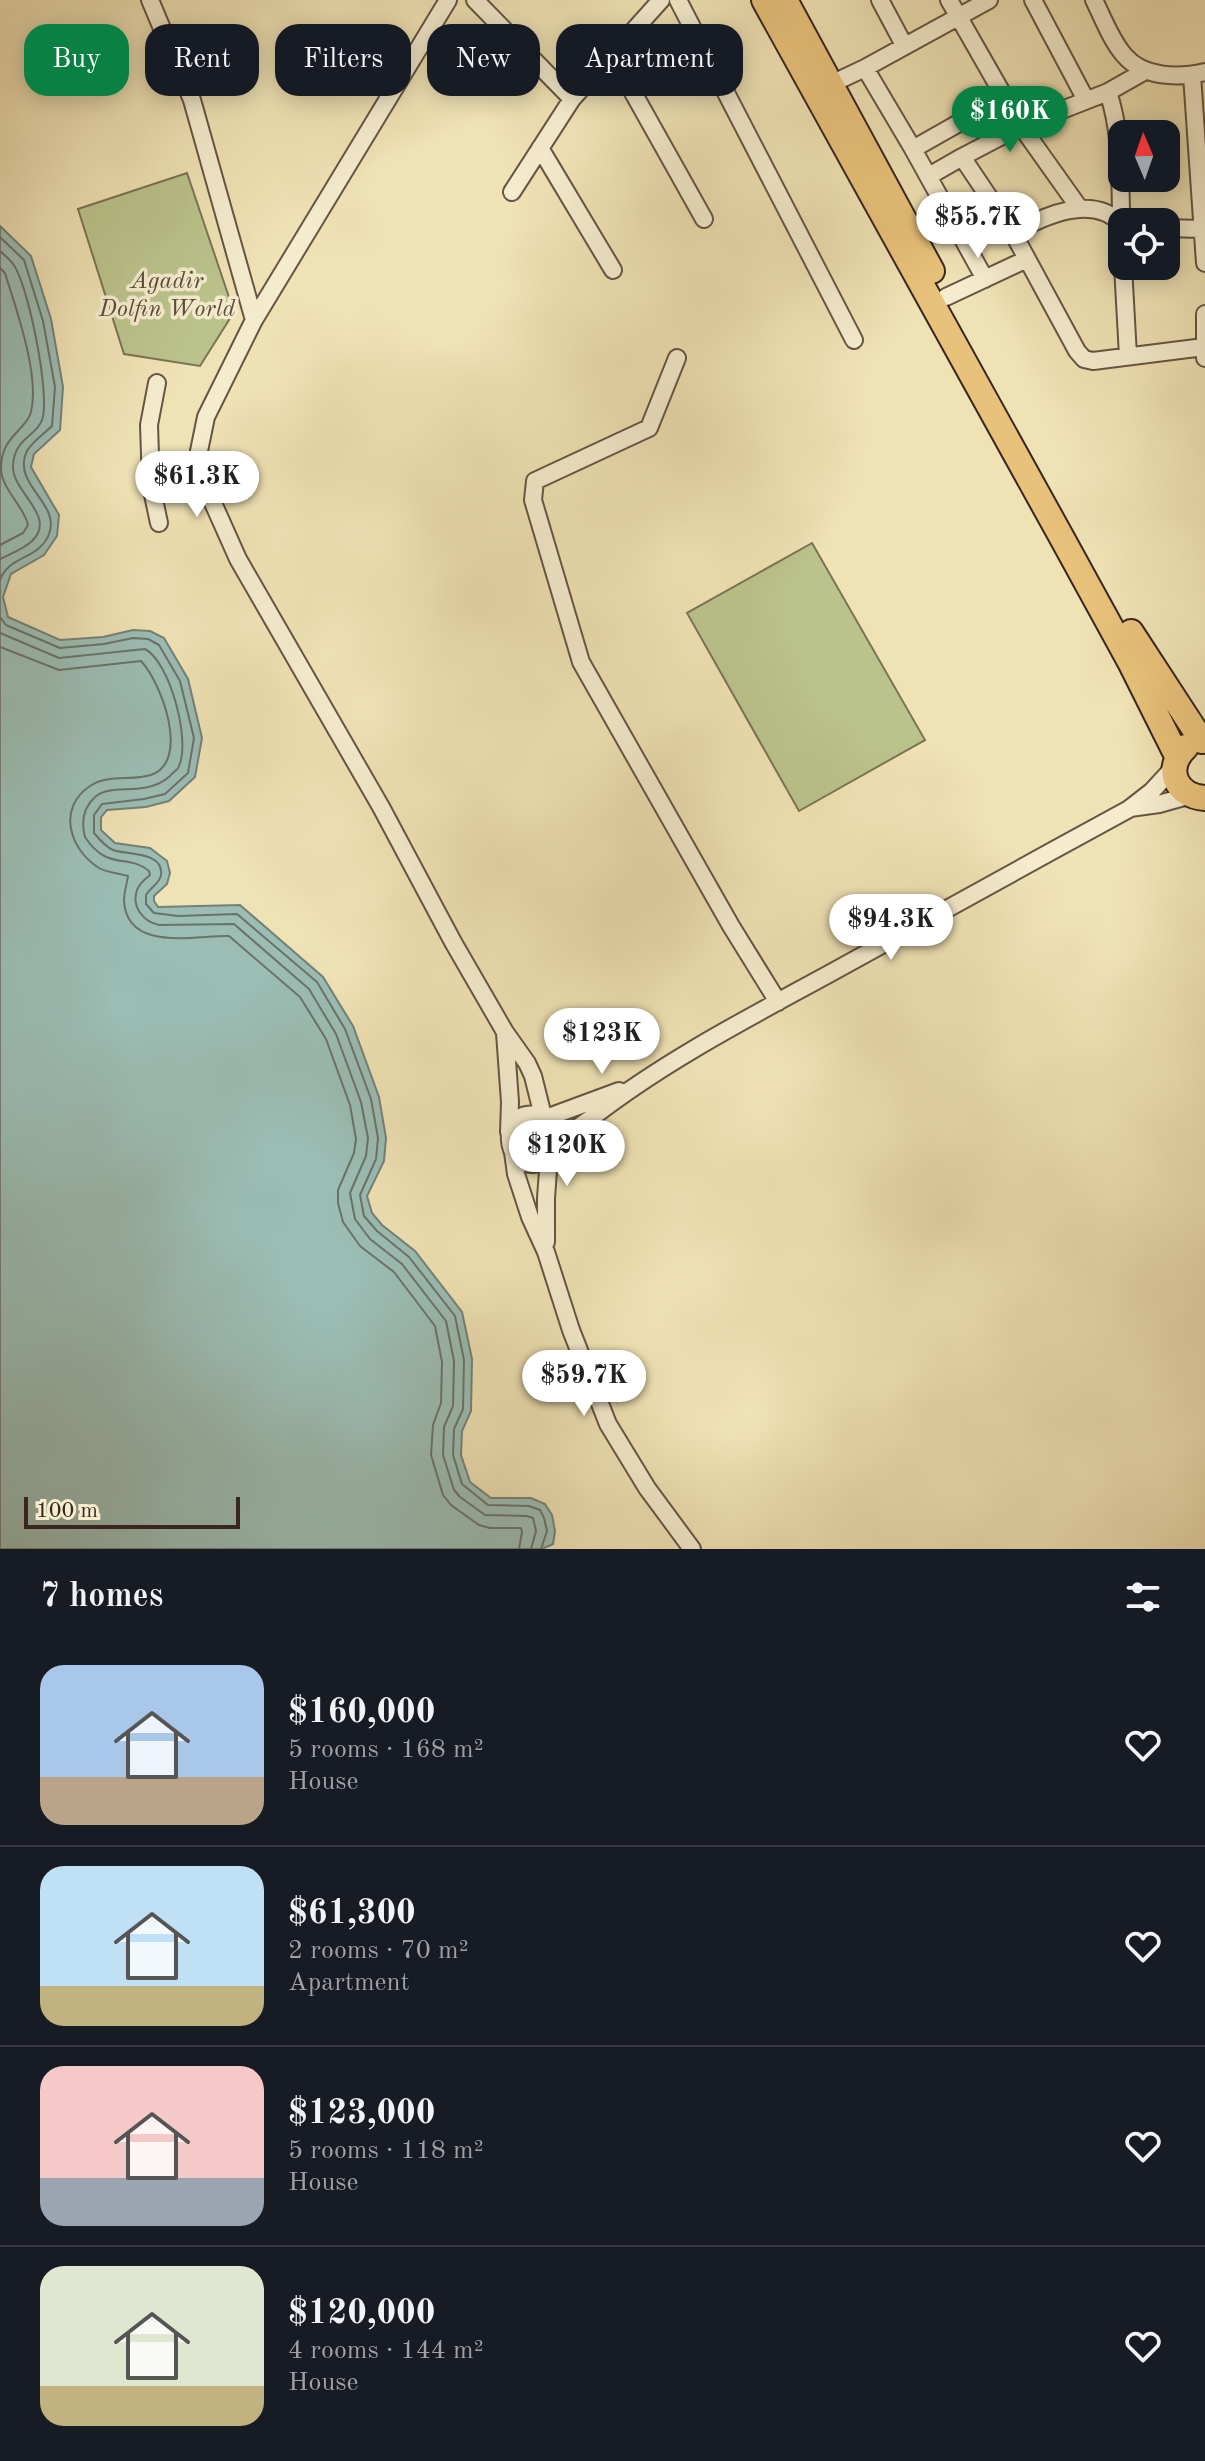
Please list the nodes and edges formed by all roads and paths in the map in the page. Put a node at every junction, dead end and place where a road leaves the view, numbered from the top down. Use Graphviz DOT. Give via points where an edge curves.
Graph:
graph roads {
  1 [pos="150,0"];
  2 [pos="448,0"];
  3 [pos="475,0"];
  4 [pos="661,0"];
  5 [pos="678,0"];
  6 [pos="764,0"];
  7 [pos="785,0"];
  8 [pos="880,0"];
  9 [pos="949,0"];
  10 [pos="989,0"];
  11 [pos="1033,0"];
  12 [pos="1094,0"];
  13 [pos="957,16"];
  14 [pos="640,24"];
  15 [pos="904,45"];
  16 [pos="865,68"];
  17 [pos="1145,71"];
  18 [pos="1198,74"];
  19 [pos="831,84"];
  20 [pos="1108,92"];
  21 [pos="575,96"];
  22 [pos="635,96"];
  23 [pos="1003,98"];
  24 [pos="572,99"];
  25 [pos="1086,100"];
  26 [pos="1200,121"];
  27 [pos="1021,126"];
  28 [pos="540,148"];
  29 [pos="913,149"];
  30 [pos="962,157"];
  31 [pos="929,176"];
  32 [pos="512,192"];
  33 [pos="1121,208"];
  34 [pos="1080,209"];
  35 [pos="1203,211"];
  36 [pos="1108,213"];
  37 [pos="704,219"];
  38 [pos="1180,228"];
  39 [pos="1201,229"];
  40 [pos="1013,233"];
  41 [pos="1027,259"];
  42 [pos="1205,263"];
  43 [pos="613,270"];
  44 [pos="985,279"];
  45 [pos="1124,280"];
  46 [pos="946,297"];
  47 [pos="1205,314"];
  48 [pos="254,320"];
  49 [pos="854,340"];
  50 [pos="1204,347"];
  51 [pos="1128,356"];
  52 [pos="677,358"];
  53 [pos="1205,358"];
  54 [pos="157,383"];
  55 [pos="201,476"];
  56 [pos="151,485"];
  57 [pos="159,523"];
  58 [pos="1203,741"];
  59 [pos="1176,762"];
  60 [pos="1201,798"];
  61 [pos="1129,809"];
  62 [pos="778,1002"];
  63 [pos="505,1032"];
  64 [pos="636,1085"];
  65 [pos="544,1117"];
  66 [pos="509,1132"];
  67 [pos="513,1152"];
  68 [pos="552,1154"];
  69 [pos="546,1252"];
  70 [pos="692,1549"];
  1 -- 48 [label="street" via="192,100"];
  2 -- 48 [label="street"];
  3 -- 24 [label="street"];
  4 -- 14 [label="street"];
  5 -- 49 [label="street"];
  6 -- 59 [label="highway" via="1070,552"];
  7 -- 19 [label="highway"];
  8 -- 15 [label="street"];
  9 -- 13 [label="street"];
  10 -- 13 [label="street"];
  11 -- 25 [label="street"];
  12 -- 17 [label="street" via="1124,56"];
  13 -- 15 [label="street"];
  13 -- 23 [label="street"];
  15 -- 16 [label="street"];
  16 -- 19 [label="street"];
  16 -- 29 [label="street"];
  17 -- 18 [label="street"];
  17 -- 20 [label="street"];
  18 -- 26 [label="street"];
  19 -- 46 [label="highway"];
  20 -- 25 [label="street"];
  20 -- 33 [label="street" via="1116,121"];
  21 -- 24 [label="street"];
  22 -- 37 [label="street"];
  23 -- 27 [label="street"];
  23 -- 29 [label="street"];
  24 -- 28 [label="street"];
  25 -- 27 [label="street"];
  26 -- 35 [label="street"];
  27 -- 30 [label="street"];
  27 -- 34 [label="street"];
  28 -- 32 [label="street"];
  28 -- 43 [label="street"];
  29 -- 31 [label="street"];
  30 -- 31 [label="street"];
  30 -- 40 [label="street"];
  31 -- 44 [label="street"];
  34 -- 36 [label="street"];
  34 -- 40 [label="street" via="1059,211"];
  35 -- 39 [label="street"];
  38 -- 39 [label="street"];
  39 -- 42 [label="street"];
  40 -- 41 [label="street"];
  41 -- 44 [label="street"];
  41 -- 51 [label="street" via="1084,359"];
  44 -- 46 [label="street"];
  45 -- 51 [label="street"];
  46 -- 58 [label="highway" via="1139,647"];
  47 -- 50 [label="street"];
  48 -- 55 [label="street" via="206,417 199,451"];
  50 -- 51 [label="street"];
  50 -- 53 [label="street"];
  52 -- 62 [label="street" via="649,428 535,481 533,500 581,662"];
  54 -- 56 [label="street" via="149,425"];
  55 -- 56 [label="street"];
  55 -- 63 [label="street" via="238,559"];
  56 -- 57 [label="street"];
  58 -- 59 [label="highway" via="1183,748"];
  59 -- 60 [label="highway" via="1175,779 1181,789"];
  59 -- 61 [label="street"];
  60 -- 61 [label="street"];
  61 -- 62 [label="street"];
  62 -- 64 [label="street"];
  63 -- 65 [label="street" via="533,1076"];
  63 -- 66 [label="street"];
  64 -- 65 [label="street"];
  64 -- 68 [label="street" via="574,1130"];
  65 -- 66 [label="street" via="522,1116"];
  65 -- 68 [label="street" via="557,1133"];
  66 -- 67 [label="street"];
  67 -- 68 [label="street" via="530,1163"];
  67 -- 69 [label="street" via="530,1217"];
  68 -- 69 [label="street"];
  69 -- 70 [label="street" via="608,1424"];
}
